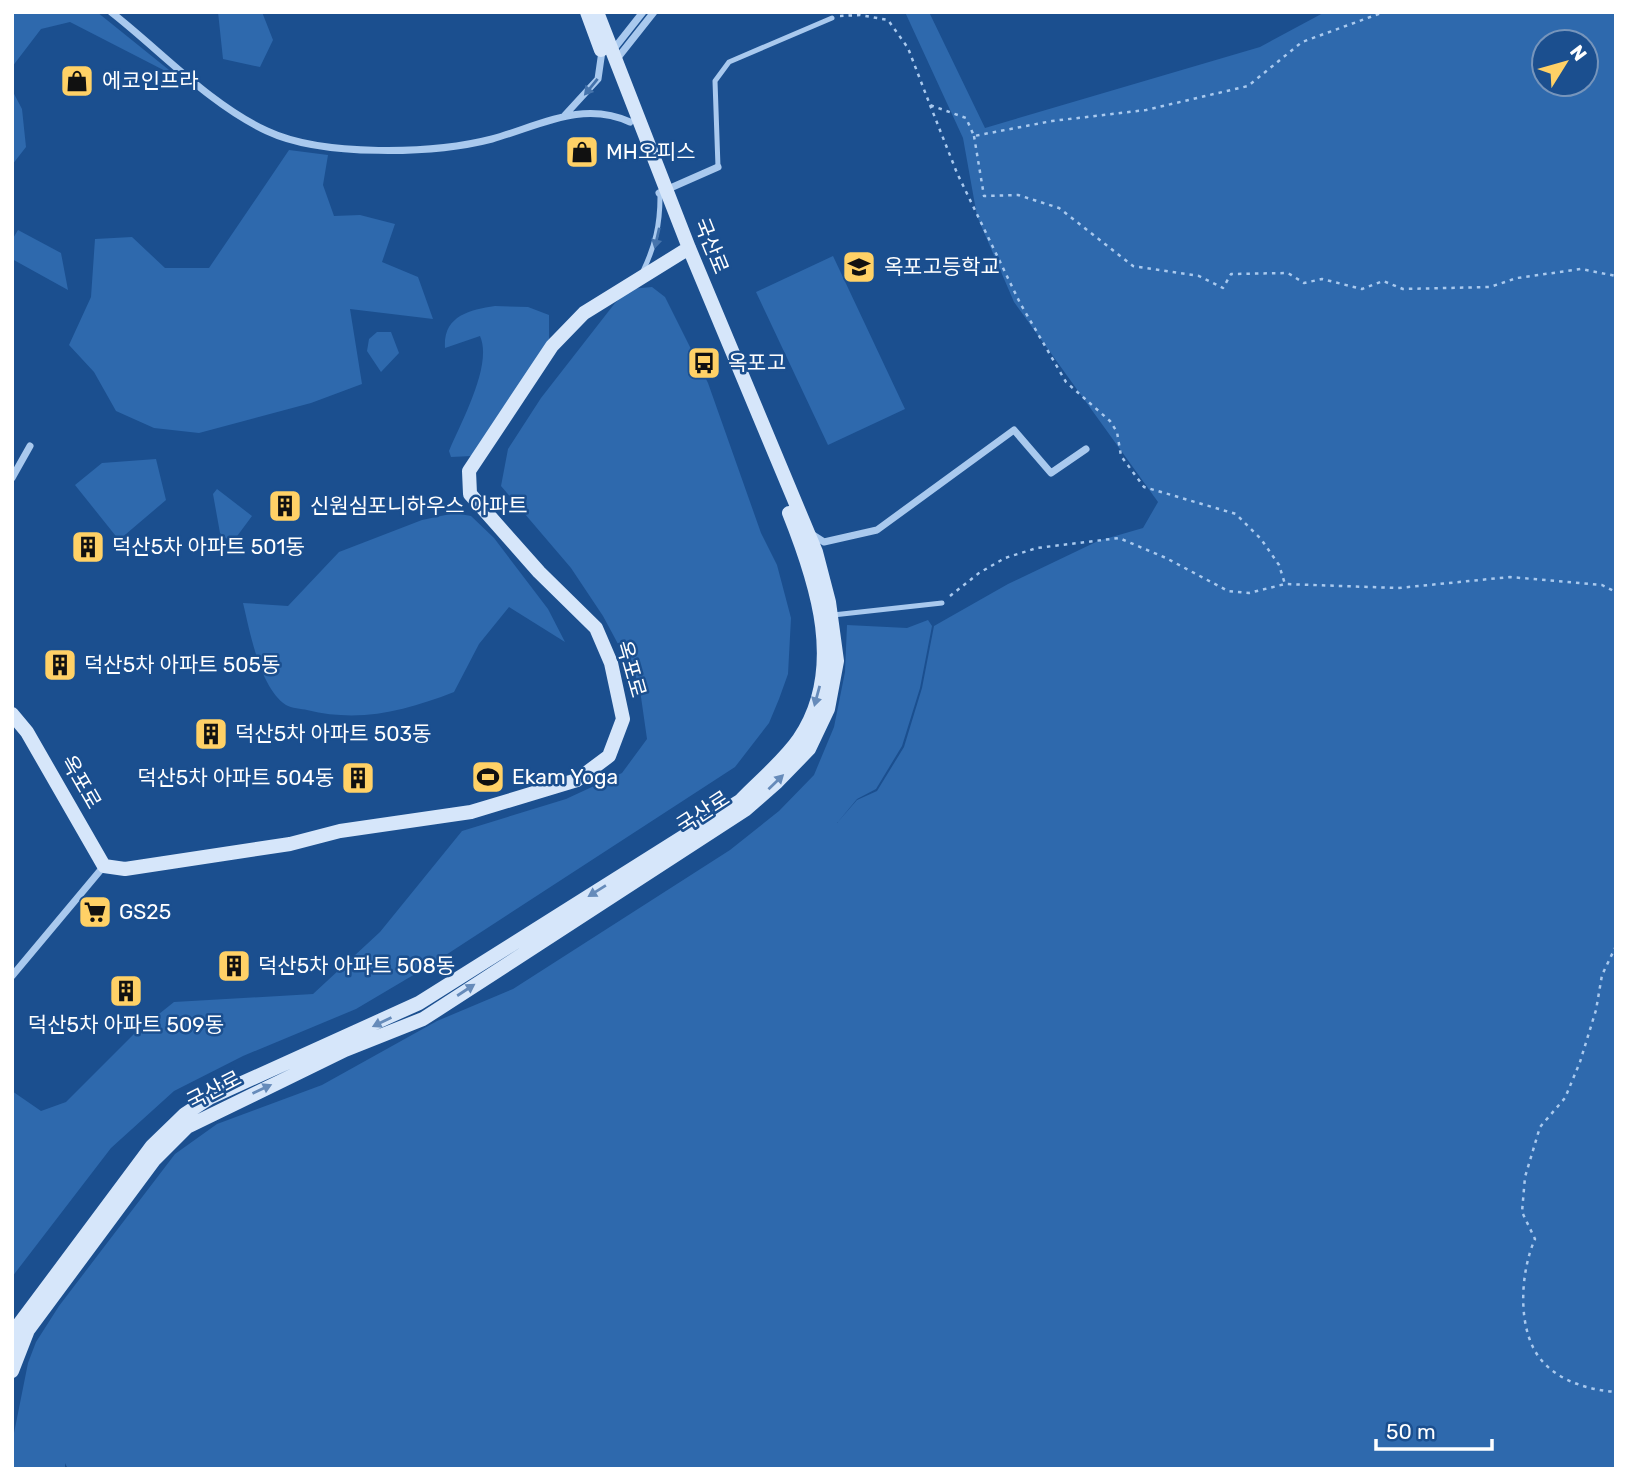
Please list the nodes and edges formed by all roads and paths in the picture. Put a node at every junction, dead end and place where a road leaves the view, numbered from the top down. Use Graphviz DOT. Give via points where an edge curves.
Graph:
graph roads {
  1 [pos="111,12"];
  2 [pos="586,12"];
  3 [pos="597,12"];
  4 [pos="643,12"];
  5 [pos="654,12"];
  6 [pos="1384,12"];
  7 [pos="832,18"];
  8 [pos="610,55"];
  9 [pos="930,105"];
  10 [pos="565,115"];
  11 [pos="630,122"];
  12 [pos="974,136"];
  13 [pos="718,167"];
  14 [pos="662,193"];
  15 [pos="686,249"];
  16 [pos="641,275"];
  17 [pos="1616,276"];
  18 [pos="30,446"];
  19 [pos="1086,449"];
  20 [pos="12,478"];
  21 [pos="804,526"];
  22 [pos="824,542"];
  23 [pos="819,561"];
  24 [pos="1284,584"];
  25 [pos="1616,592"];
  26 [pos="942,603"];
  27 [pos="830,615"];
  28 [pos="12,714"];
  29 [pos="104,866"];
  30 [pos="1616,946"];
  31 [pos="12,976"];
  32 [pos="12,1343"];
  33 [pos="12,1371"];
  34 [pos="1616,1392"];
  1 -- 10 [label="street" via="238,115 268,132 301,142 357,150 407,150 475,143"];
  2 -- 8 [label="street, 국산로"];
  3 -- 8 [label="street, 국산로"];
  4 -- 8 [label="street"];
  5 -- 8 [label="street"];
  6 -- 12 [label="path" via="1302,43 1248,86 1146,110"];
  7 -- 9 [label="path" via="860,15 888,20 908,48"];
  7 -- 13 [label="lane" via="729,62 715,81"];
  8 -- 10 [label="street, one-way" via="598,79"];
  8 -- 11 [label="street, 국산로"];
  8 -- 14 [label="street, 국산로"];
  9 -- 12 [label="path" via="966,118"];
  9 -- 24 [label="path" via="957,173 1020,303 1066,382 1110,421 1121,456 1144,487 1236,514 1279,565"];
  10 -- 11 [label="street" via="600,112"];
  11 -- 14 [label="street, 국산로"];
  12 -- 17 [label="path" via="984,196 1018,195 1059,208 1133,266 1199,276 1223,288 1231,274 1288,273 1304,283 1322,279 1362,289 1383,281 1403,289 1490,287 1517,278 1581,269"];
  13 -- 14 [label="street"];
  14 -- 15 [label="street, 국산로"];
  14 -- 16 [label="lane, one-way" via="654,250"];
  15 -- 16 [label="street, 옥포로"];
  15 -- 21 [label="street, 국산로"];
  15 -- 32 [label="street, 국산로, one-way" via="805,552 820,603 824,663 817,702 799,738 740,801 419,1003 211,1097 185,1114 152,1146 20,1324"];
  16 -- 29 [label="street, 옥포로" via="584,313 552,346 469,471 470,494 596,628 611,663 623,719 609,755 577,780 471,812 125,869"];
  18 -- 20 [label="street"];
  19 -- 22 [label="street" via="1051,473 1014,430 877,530"];
  21 -- 22 [label="street"];
  21 -- 23 [label="street, 국산로"];
  22 -- 23 [label="street"];
  23 -- 27 [label="street, 국산로"];
  24 -- 25 [label="path" via="1398,588 1510,577 1602,585"];
  24 -- 26 [label="path" via="1250,593 1228,591 1119,538 1037,548 1005,558"];
  26 -- 27 [label="lane"];
  33 -- 27 [label="street, 국산로, one-way" via="28,1331 154,1160 187,1127 345,1050 423,1018 745,810 777,782 808,749 828,709 837,661"];
  28 -- 29 [label="street, 옥포로" via="27,732"];
  29 -- 31 [label="street"];
  30 -- 34 [label="path" via="1602,975 1596,1010 1565,1098 1540,1127 1525,1177 1522,1212 1535,1239 1525,1261 1522,1296 1530,1337 1542,1362 1580,1387"];
}
